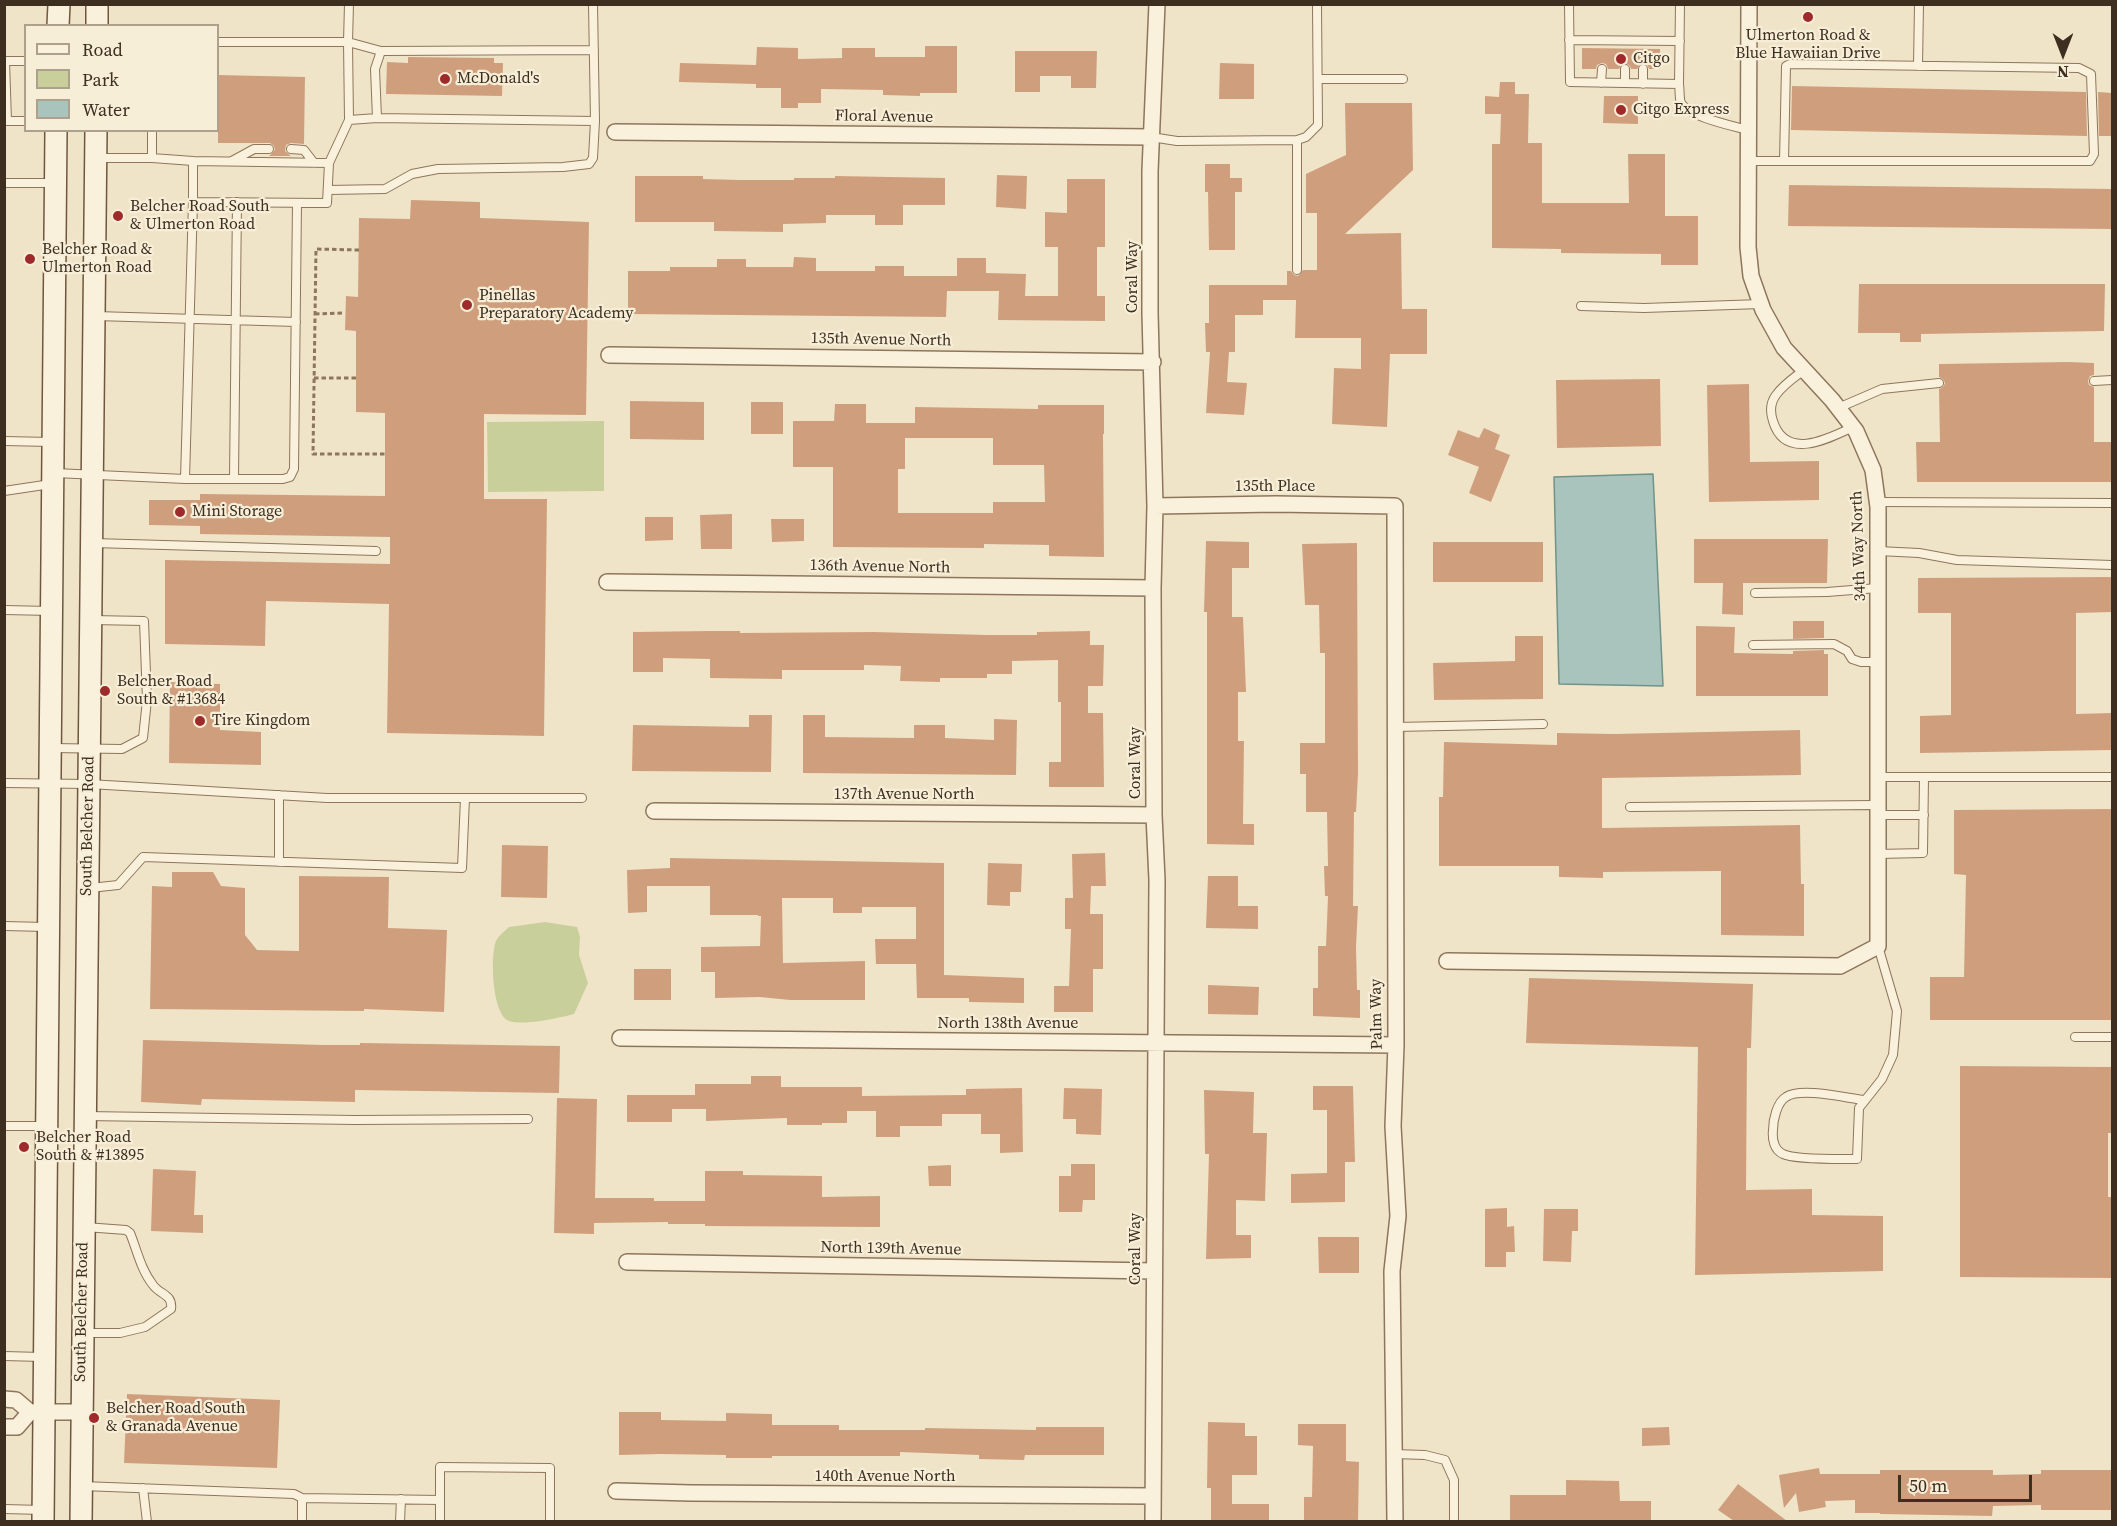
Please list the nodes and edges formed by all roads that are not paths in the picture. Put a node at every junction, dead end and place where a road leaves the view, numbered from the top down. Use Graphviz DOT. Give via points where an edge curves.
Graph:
graph roads {
  1 [pos="58,4"];
  2 [pos="98,4"];
  3 [pos="349,4"];
  4 [pos="593,4"];
  5 [pos="1157,4"];
  6 [pos="1317,4"];
  7 [pos="1569,4"];
  8 [pos="1680,4"];
  9 [pos="1749,4"];
  10 [pos="1919,4"];
  11 [pos="58,24"];
  12 [pos="97,24"];
  13 [pos="1569,40"];
  14 [pos="1680,41"];
  15 [pos="219,42"];
  16 [pos="348,42"];
  17 [pos="594,50"];
  18 [pos="381,51"];
  19 [pos="5,61"];
  20 [pos="24,61"];
  21 [pos="1918,66"];
  22 [pos="1602,69"];
  23 [pos="1625,69"];
  24 [pos="1643,69"];
  25 [pos="1318,79"];
  26 [pos="1402,79"];
  27 [pos="1601,83"];
  28 [pos="1625,83"];
  29 [pos="1643,84"];
  30 [pos="1679,84"];
  31 [pos="377,118"];
  32 [pos="349,120"];
  33 [pos="6,121"];
  34 [pos="24,121"];
  35 [pos="594,121"];
  36 [pos="1748,130"];
  37 [pos="56,132"];
  38 [pos="96,132"];
  39 [pos="152,132"];
  40 [pos="615,132"];
  41 [pos="1151,137"];
  42 [pos="1297,140"];
  43 [pos="269,149"];
  44 [pos="291,149"];
  45 [pos="96,158"];
  46 [pos="152,158"];
  47 [pos="193,160"];
  48 [pos="230,161"];
  49 [pos="1747,161"];
  50 [pos="1784,161"];
  51 [pos="314,163"];
  52 [pos="329,163"];
  53 [pos="4,183"];
  54 [pos="56,183"];
  55 [pos="328,190"];
  56 [pos="193,202"];
  57 [pos="237,202"];
  58 [pos="297,203"];
  59 [pos="1298,270"];
  60 [pos="1761,304"];
  61 [pos="1581,306"];
  62 [pos="94,316"];
  63 [pos="190,320"];
  64 [pos="236,321"];
  65 [pos="296,322"];
  66 [pos="609,355"];
  67 [pos="1153,362"];
  68 [pos="1804,370"];
  69 [pos="2112,380"];
  70 [pos="2094,381"];
  71 [pos="1939,383"];
  72 [pos="1838,408"];
  73 [pos="1853,427"];
  74 [pos="4,441"];
  75 [pos="53,442"];
  76 [pos="92,475"];
  77 [pos="52,478"];
  78 [pos="234,478"];
  79 [pos="185,479"];
  80 [pos="4,491"];
  81 [pos="1878,502"];
  82 [pos="2112,502"];
  83 [pos="1155,506"];
  84 [pos="1395,506"];
  85 [pos="91,543"];
  86 [pos="376,551"];
  87 [pos="1878,551"];
  88 [pos="2112,565"];
  89 [pos="607,582"];
  90 [pos="1153,588"];
  91 [pos="1878,588"];
  92 [pos="1755,593"];
  93 [pos="4,610"];
  94 [pos="51,610"];
  95 [pos="90,620"];
  96 [pos="1753,645"];
  97 [pos="1878,662"];
  98 [pos="1543,724"];
  99 [pos="1395,727"];
  100 [pos="50,748"];
  101 [pos="89,748"];
  102 [pos="1878,777"];
  103 [pos="1924,777"];
  104 [pos="2112,777"];
  105 [pos="4,783"];
  106 [pos="88,784"];
  107 [pos="49,785"];
  108 [pos="279,795"];
  109 [pos="465,798"];
  110 [pos="582,798"];
  111 [pos="1630,807"];
  112 [pos="1878,810"];
  113 [pos="654,811"];
  114 [pos="1154,815"];
  115 [pos="1924,815"];
  116 [pos="1878,854"];
  117 [pos="279,862"];
  118 [pos="87,889"];
  119 [pos="4,926"];
  120 [pos="48,927"];
  121 [pos="1878,945"];
  122 [pos="1447,962"];
  123 [pos="2075,1037"];
  124 [pos="2112,1037"];
  125 [pos="620,1038"];
  126 [pos="1156,1043"];
  127 [pos="1396,1045"];
  128 [pos="1864,1100"];
  129 [pos="84,1116"];
  130 [pos="528,1119"];
  131 [pos="4,1126"];
  132 [pos="46,1126"];
  133 [pos="83,1227"];
  134 [pos="627,1262"];
  135 [pos="1154,1271"];
  136 [pos="82,1333"];
  137 [pos="4,1356"];
  138 [pos="44,1357"];
  139 [pos="4,1399"];
  140 [pos="37,1412"];
  141 [pos="81,1412"];
  142 [pos="4,1427"];
  143 [pos="1394,1454"];
  144 [pos="81,1486"];
  145 [pos="142,1488"];
  146 [pos="616,1491"];
  147 [pos="1153,1496"];
  148 [pos="302,1498"];
  149 [pos="401,1499"];
  150 [pos="440,1500"];
  151 [pos="4,1509"];
  152 [pos="43,1516"];
  153 [pos="81,1521"];
  154 [pos="147,1521"];
  155 [pos="302,1521"];
  156 [pos="400,1521"];
  157 [pos="441,1521"];
  158 [pos="550,1521"];
  159 [pos="1153,1521"];
  160 [pos="1395,1521"];
  161 [pos="1454,1521"];
  1 -- 11 [label="main road"];
  2 -- 12 [label="main road"];
  3 -- 16 [label="lane"];
  4 -- 17 [label="lane"];
  5 -- 41 [label="street, Coral Way"];
  6 -- 25 [label="lane"];
  7 -- 13 [label="lane"];
  8 -- 14 [label="lane"];
  9 -- 36 [label="street, 34th Way North"];
  10 -- 21 [label="lane"];
  13 -- 14 [label="lane" via="1601,45"];
  13 -- 27 [label="lane" via="1570,82"];
  14 -- 30 [label="lane"];
  15 -- 16 [label="lane"];
  16 -- 18 [label="lane"];
  16 -- 32 [label="lane"];
  17 -- 18 [label="lane"];
  17 -- 35 [label="lane"];
  18 -- 31 [label="lane" via="375,69"];
  19 -- 20 [label="lane"];
  19 -- 33 [label="lane"];
  21 -- 50 [label="lane" via="1786,66"];
  21 -- 50 [label="lane" via="2079,68 2091,74 2094,154 2090,161"];
  22 -- 27 [label="lane"];
  23 -- 28 [label="lane"];
  24 -- 29 [label="lane"];
  25 -- 26 [label="lane"];
  25 -- 42 [label="lane" via="1318,124 1306,137"];
  27 -- 28 [label="lane"];
  28 -- 29 [label="lane"];
  29 -- 30 [label="lane"];
  30 -- 36 [label="lane" via="1681,103 1686,108"];
  31 -- 32 [label="lane"];
  31 -- 35 [label="lane"];
  32 -- 52 [label="lane"];
  33 -- 34 [label="lane"];
  35 -- 55 [label="lane" via="593,159 589,164 438,169 412,174 384,189"];
  36 -- 49 [label="street, 34th Way North"];
  37 -- 54 [label="main road"];
  38 -- 45 [label="main road, South Belcher Road"];
  39 -- 46 [label="lane"];
  40 -- 41 [label="street, Floral Avenue"];
  41 -- 42 [label="lane" via="1177,141"];
  41 -- 67 [label="street, Coral Way"];
  42 -- 59 [label="lane"];
  43 -- 48 [label="lane" via="254,149"];
  44 -- 51 [label="lane" via="303,150"];
  45 -- 46 [label="lane"];
  45 -- 62 [label="main road, South Belcher Road"];
  46 -- 47 [label="lane"];
  47 -- 48 [label="lane"];
  47 -- 56 [label="lane"];
  48 -- 51 [label="lane"];
  49 -- 50 [label="lane"];
  49 -- 60 [label="street, 34th Way North" via="1748,247 1751,276"];
  51 -- 52 [label="lane"];
  52 -- 55 [label="lane"];
  53 -- 54 [label="lane"];
  54 -- 75 [label="main road"];
  55 -- 58 [label="lane" via="327,203"];
  56 -- 57 [label="lane"];
  56 -- 63 [label="lane"];
  57 -- 58 [label="lane"];
  57 -- 64 [label="lane"];
  58 -- 65 [label="lane"];
  60 -- 61 [label="lane"];
  60 -- 68 [label="street, 34th Way North" via="1784,348"];
  62 -- 63 [label="lane"];
  62 -- 76 [label="main road, South Belcher Road"];
  63 -- 64 [label="lane"];
  63 -- 79 [label="lane"];
  64 -- 65 [label="lane"];
  64 -- 78 [label="lane"];
  65 -- 78 [label="lane" via="294,469 290,477 283,479"];
  66 -- 67 [label="street, 135th Avenue North"];
  67 -- 83 [label="street, Coral Way"];
  68 -- 72 [label="street, 34th Way North"];
  68 -- 73 [label="lane" via="1771,402 1778,433 1797,444 1811,444"];
  69 -- 70 [label="lane"];
  71 -- 72 [label="lane" via="1882,389"];
  72 -- 73 [label="street, 34th Way North"];
  73 -- 81 [label="street, 34th Way North" via="1873,470"];
  74 -- 75 [label="lane"];
  75 -- 77 [label="main road"];
  76 -- 77 [label="lane"];
  76 -- 79 [label="lane"];
  76 -- 85 [label="main road, South Belcher Road"];
  77 -- 80 [label="lane"];
  77 -- 94 [label="main road"];
  78 -- 79 [label="lane"];
  81 -- 82 [label="lane"];
  81 -- 87 [label="street, 34th Way North"];
  83 -- 84 [label="street, 135th Place"];
  83 -- 90 [label="street, Coral Way"];
  84 -- 99 [label="street, Palm Way"];
  85 -- 86 [label="lane"];
  85 -- 95 [label="main road, South Belcher Road"];
  87 -- 88 [label="lane" via="1957,560"];
  87 -- 91 [label="street, 34th Way North"];
  89 -- 90 [label="street, 136th Avenue North"];
  90 -- 114 [label="street, Coral Way"];
  91 -- 92 [label="lane"];
  91 -- 97 [label="street, 34th Way North"];
  93 -- 94 [label="lane"];
  94 -- 100 [label="main road"];
  95 -- 101 [label="main road, South Belcher Road"];
  95 -- 101 [label="lane" via="144,621 147,700 143,738 122,749"];
  96 -- 97 [label="lane" via="1834,644 1852,659"];
  97 -- 102 [label="street, 34th Way North"];
  98 -- 99 [label="lane"];
  99 -- 127 [label="street, Palm Way"];
  100 -- 101 [label="lane"];
  100 -- 107 [label="main road"];
  101 -- 106 [label="main road, South Belcher Road"];
  102 -- 103 [label="lane"];
  102 -- 112 [label="street, 34th Way North"];
  103 -- 104 [label="lane"];
  103 -- 115 [label="lane"];
  105 -- 107 [label="lane"];
  106 -- 107 [label="lane"];
  106 -- 108 [label="lane"];
  106 -- 118 [label="main road, South Belcher Road"];
  107 -- 120 [label="main road"];
  108 -- 109 [label="lane"];
  108 -- 117 [label="lane"];
  109 -- 110 [label="lane"];
  109 -- 117 [label="lane" via="462,868"];
  111 -- 112 [label="lane"];
  112 -- 115 [label="lane"];
  112 -- 116 [label="street, 34th Way North"];
  113 -- 114 [label="street, 137th Avenue North"];
  114 -- 126 [label="street, Coral Way"];
  115 -- 116 [label="lane" via="1923,854"];
  116 -- 121 [label="street, 34th Way North"];
  117 -- 118 [label="lane" via="143,857 118,885"];
  118 -- 129 [label="main road, South Belcher Road"];
  119 -- 120 [label="lane"];
  120 -- 132 [label="main road"];
  121 -- 122 [label="street" via="1840,966"];
  121 -- 128 [label="lane" via="1897,1011 1893,1055 1882,1079"];
  123 -- 124 [label="lane"];
  125 -- 126 [label="street, North 138th Avenue"];
  126 -- 127 [label="street, North 138th Avenue"];
  126 -- 135 [label="street, Coral Way"];
  127 -- 143 [label="street, Palm Way"];
  128 -- 128 [label="lane" via="1859,1107 1857,1159 1783,1154 1774,1145 1777,1110 1785,1097 1800,1092"];
  129 -- 130 [label="lane"];
  129 -- 133 [label="main road, South Belcher Road"];
  131 -- 132 [label="lane"];
  132 -- 138 [label="main road"];
  133 -- 136 [label="main road, South Belcher Road"];
  133 -- 136 [label="lane" via="130,1233 142,1267 154,1287 172,1303 171,1309 145,1327 120,1333"];
  134 -- 135 [label="street, North 139th Avenue"];
  135 -- 147 [label="street, Coral Way"];
  136 -- 141 [label="main road, South Belcher Road"];
  137 -- 138 [label="lane"];
  138 -- 140 [label="main road"];
  139 -- 140 [label="street" via="16,1400"];
  140 -- 141 [label="street"];
  140 -- 142 [label="street" via="17,1427"];
  140 -- 152 [label="main road"];
  141 -- 144 [label="main road, South Belcher Road"];
  143 -- 160 [label="street, Palm Way"];
  143 -- 161 [label="lane" via="1445,1460 1454,1480"];
  144 -- 145 [label="lane"];
  144 -- 153 [label="main road, South Belcher Road"];
  145 -- 148 [label="lane" via="294,1494"];
  145 -- 154 [label="lane"];
  146 -- 147 [label="street, 140th Avenue North"];
  147 -- 159 [label="street, Coral Way"];
  148 -- 149 [label="lane"];
  148 -- 155 [label="lane"];
  149 -- 150 [label="lane"];
  149 -- 156 [label="lane"];
  150 -- 157 [label="lane"];
  150 -- 158 [label="lane" via="440,1467 550,1468"];
  151 -- 152 [label="lane"];
}
